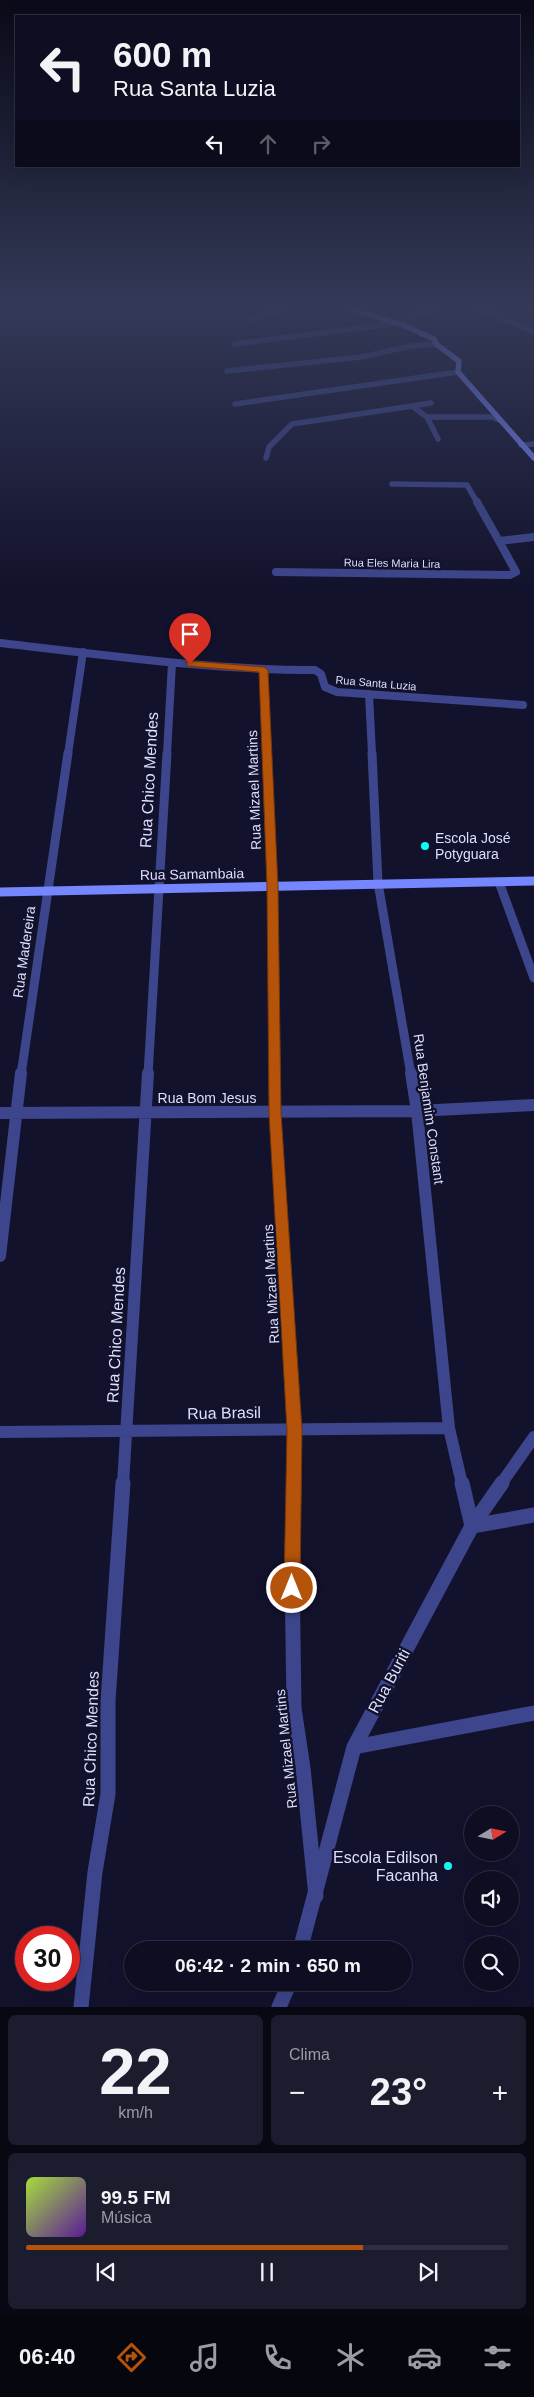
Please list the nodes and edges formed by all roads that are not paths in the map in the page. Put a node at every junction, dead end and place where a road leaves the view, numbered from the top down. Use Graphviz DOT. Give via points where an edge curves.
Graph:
graph roads {
  1 [pos="258,401"];
  2 [pos="486,401"];
  3 [pos="431,403"];
  4 [pos="235,404"];
  5 [pos="412,406"];
  6 [pos="426,417"];
  7 [pos="499,420"];
  8 [pos="438,439"];
  9 [pos="534,444"];
  10 [pos="522,445"];
  11 [pos="266,458"];
  12 [pos="534,458"];
  13 [pos="392,484"];
  14 [pos="534,536"];
  15 [pos="499,541"];
  16 [pos="276,572"];
  17 [pos="0,643"];
  18 [pos="82,652"];
  19 [pos="172,662"];
  20 [pos="264,670"];
  21 [pos="369,694"];
  22 [pos="523,705"];
  23 [pos="534,881"];
  24 [pos="499,882"];
  25 [pos="378,884"];
  26 [pos="273,887"];
  27 [pos="159,888"];
  28 [pos="47,890"];
  29 [pos="0,892"];
  30 [pos="534,977"];
  31 [pos="534,1105"];
  32 [pos="417,1111"];
  33 [pos="15,1112"];
  34 [pos="0,1113"];
  35 [pos="145,1113"];
  36 [pos="275,1113"];
  37 [pos="0,1256"];
  38 [pos="449,1428"];
  39 [pos="294,1430"];
  40 [pos="0,1432"];
  41 [pos="127,1432"];
  42 [pos="534,1437"];
  43 [pos="534,1515"];
  44 [pos="472,1526"];
  45 [pos="534,1713"];
  46 [pos="354,1747"];
  47 [pos="316,1896"];
  48 [pos="303,1941"];
  49 [pos="286,1991"];
  50 [pos="81,2007"];
  51 [pos="280,2007"];
  1 -- 4 [label="street"];
  2 -- 7 [label="street"];
  3 -- 5 [label="street"];
  5 -- 6 [label="street"];
  5 -- 11 [label="street" via="292,424 269,447"];
  6 -- 7 [label="street" via="492,417"];
  6 -- 8 [label="street"];
  7 -- 10 [label="street"];
  9 -- 10 [label="street"];
  10 -- 12 [label="street"];
  13 -- 15 [label="street" via="465,484"];
  14 -- 15 [label="street"];
  15 -- 16 [label="street, Rua Eles Maria Lira" via="516,572 507,575"];
  17 -- 18 [label="street, Rua Santa Luzia"];
  18 -- 19 [label="street, Rua Santa Luzia"];
  18 -- 28 [label="street, Rua Madereira"];
  19 -- 20 [label="street, Rua Santa Luzia"];
  19 -- 27 [label="street, Rua Chico Mendes"];
  20 -- 21 [label="street, Rua Santa Luzia" via="315,670 321,674 328,689"];
  20 -- 26 [label="street, Rua Mizael Martins"];
  21 -- 22 [label="street, Rua Santa Luzia"];
  21 -- 25 [label="street, Rua Benjamim Constant"];
  23 -- 24 [label="street, Rua Samambaia"];
  24 -- 25 [label="street, Rua Samambaia"];
  24 -- 30 [label="street"];
  25 -- 26 [label="street, Rua Samambaia"];
  25 -- 32 [label="street, Rua Benjamim Constant"];
  26 -- 27 [label="street, Rua Samambaia"];
  26 -- 36 [label="street, Rua Mizael Martins"];
  27 -- 28 [label="street, Rua Samambaia"];
  27 -- 35 [label="street, Rua Chico Mendes"];
  28 -- 29 [label="street, Rua Samambaia"];
  28 -- 33 [label="street, Rua Madereira"];
  31 -- 32 [label="street, Rua Bom Jesus"];
  32 -- 36 [label="street, Rua Bom Jesus"];
  32 -- 38 [label="street, Rua Benjamim Constant"];
  33 -- 34 [label="street, Rua Bom Jesus"];
  33 -- 35 [label="street, Rua Bom Jesus"];
  33 -- 37 [label="street, Rua Madereira"];
  35 -- 36 [label="street, Rua Bom Jesus"];
  35 -- 41 [label="street, Rua Chico Mendes"];
  36 -- 39 [label="street, Rua Mizael Martins"];
  38 -- 39 [label="street, Rua Brasil"];
  38 -- 44 [label="street, Rua Benjamim Constant"];
  39 -- 41 [label="street, Rua Brasil"];
  39 -- 47 [label="street, Rua Mizael Martins" via="294,1708"];
  40 -- 41 [label="street, Rua Brasil"];
  41 -- 50 [label="street, Rua Chico Mendes" via="108,1701 108,1794"];
  42 -- 44 [label="street, Rua Buriti"];
  43 -- 44 [label="street"];
  44 -- 46 [label="street, Rua Buriti"];
  45 -- 46 [label="street"];
  46 -- 47 [label="street, Rua Buriti"];
  47 -- 48 [label="street, Rua Buriti"];
  49 -- 51 [label="street"];
}
